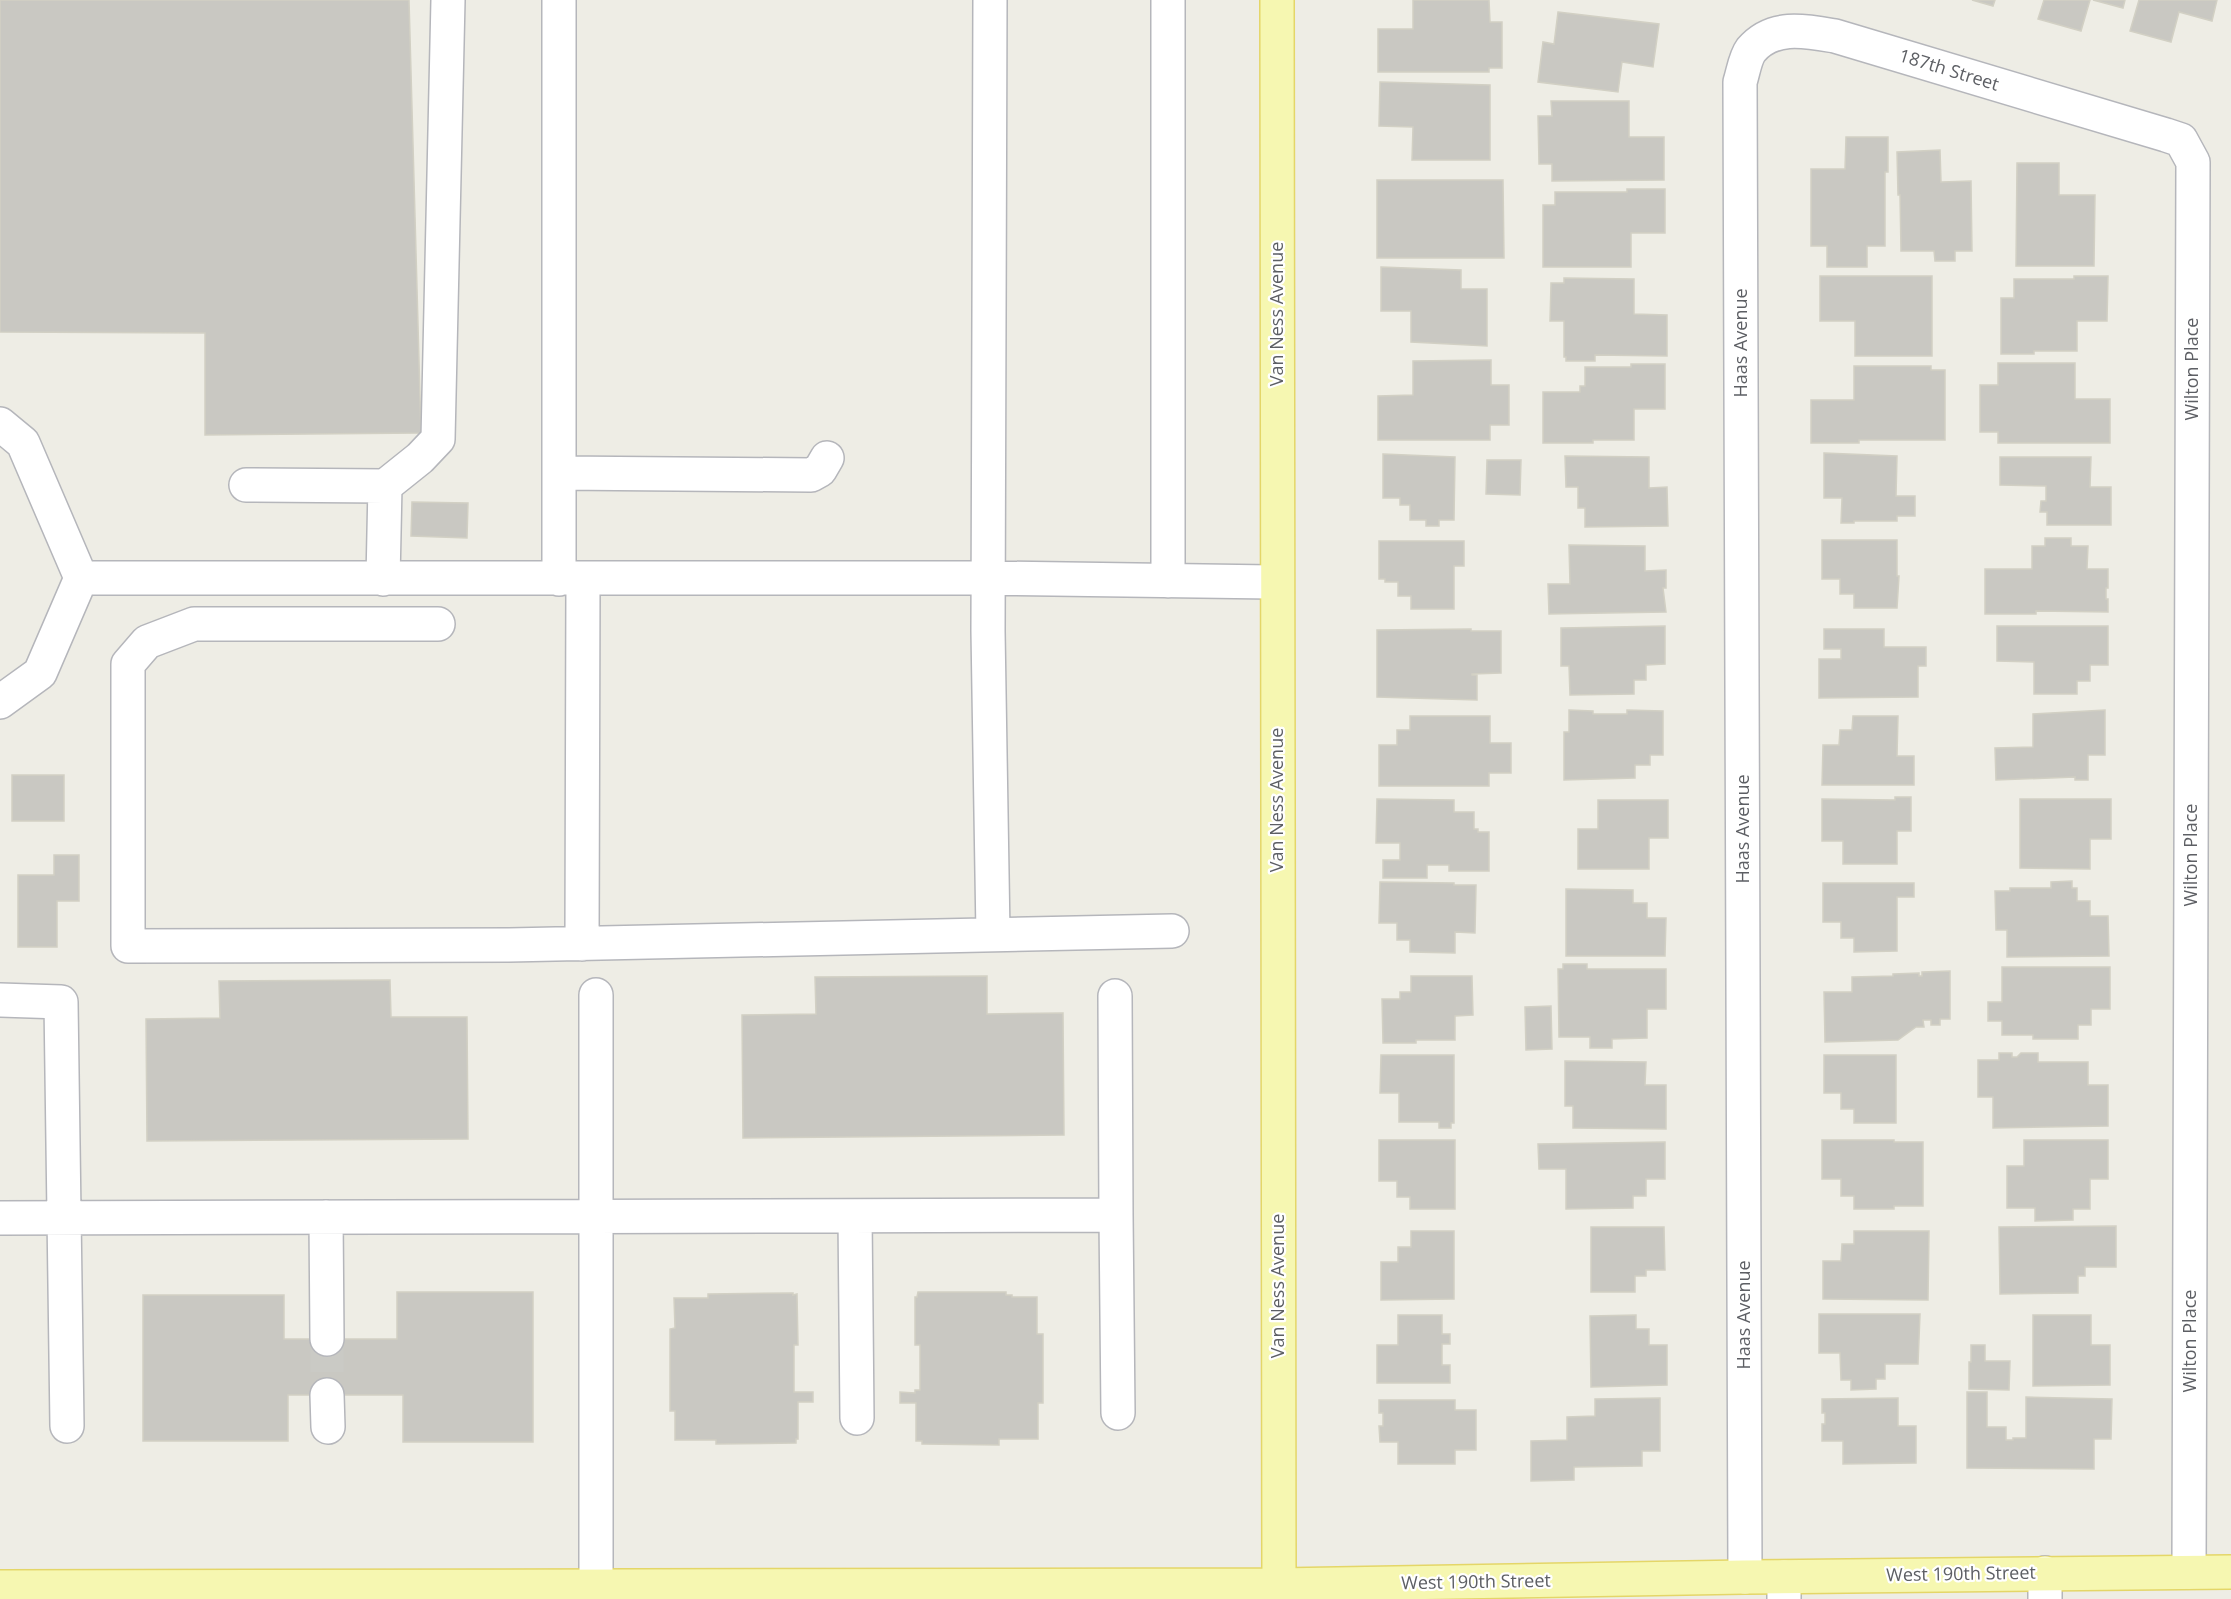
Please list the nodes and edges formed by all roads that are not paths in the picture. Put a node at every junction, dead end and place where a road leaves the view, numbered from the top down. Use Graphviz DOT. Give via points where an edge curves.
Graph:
graph roads {
  1 [pos="448,0"];
  2 [pos="560,0"];
  3 [pos="990,0"];
  4 [pos="1168,0"];
  5 [pos="1276,0"];
  6 [pos="1740,82"];
  7 [pos="2181,140"];
  8 [pos="0,424"];
  9 [pos="827,458"];
  10 [pos="560,473"];
  11 [pos="246,485"];
  12 [pos="385,486"];
  13 [pos="81,578"];
  14 [pos="989,578"];
  15 [pos="382,579"];
  16 [pos="571,579"];
  17 [pos="1168,581"];
  18 [pos="1277,582"];
  19 [pos="438,624"];
  20 [pos="0,702"];
  21 [pos="1172,931"];
  22 [pos="993,934"];
  23 [pos="582,944"];
  24 [pos="596,995"];
  25 [pos="1115,996"];
  26 [pos="0,1000"];
  27 [pos="1116,1215"];
  28 [pos="596,1216"];
  29 [pos="855,1216"];
  30 [pos="326,1217"];
  31 [pos="0,1218"];
  32 [pos="64,1218"];
  33 [pos="327,1339"];
  34 [pos="327,1395"];
  35 [pos="1118,1413"];
  36 [pos="857,1418"];
  37 [pos="67,1426"];
  38 [pos="328,1427"];
  39 [pos="2189,1572"];
  40 [pos="2231,1572"];
  41 [pos="1745,1577"];
  42 [pos="596,1586"];
  43 [pos="2045,1586"];
  44 [pos="0,1587"];
  45 [pos="1784,1588"];
  46 [pos="1279,1592"];
  1 -- 12 [label="street" via="438,439"];
  2 -- 10 [label="street"];
  3 -- 14 [label="street"];
  4 -- 17 [label="street"];
  5 -- 18 [label="main road, Van Ness Avenue"];
  6 -- 7 [label="street, 187th Street" via="1750,51 1771,34 1797,30 1835,36"];
  6 -- 41 [label="street, Haas Avenue"];
  7 -- 39 [label="street, Wilton Place" via="2193,162"];
  8 -- 13 [label="street" via="24,444"];
  9 -- 10 [label="street" via="820,470 811,475"];
  10 -- 16 [label="street"];
  11 -- 12 [label="street"];
  12 -- 15 [label="street"];
  13 -- 15 [label="street"];
  13 -- 20 [label="street" via="40,673"];
  14 -- 16 [label="street"];
  14 -- 17 [label="street"];
  14 -- 22 [label="street"];
  15 -- 16 [label="street"];
  16 -- 23 [label="street"];
  17 -- 18 [label="street"];
  18 -- 46 [label="main road, Van Ness Avenue"];
  19 -- 23 [label="street" via="194,624 147,642 128,664 128,946"];
  21 -- 22 [label="street"];
  22 -- 23 [label="street"];
  24 -- 28 [label="street"];
  25 -- 27 [label="street"];
  26 -- 32 [label="street" via="62,1002"];
  27 -- 29 [label="street"];
  27 -- 35 [label="street"];
  28 -- 29 [label="street"];
  28 -- 30 [label="street"];
  28 -- 42 [label="street"];
  29 -- 36 [label="street"];
  30 -- 32 [label="street"];
  30 -- 33 [label="street"];
  31 -- 32 [label="street"];
  32 -- 37 [label="street"];
  34 -- 38 [label="street"];
  39 -- 40 [label="main road, West 190th Street"];
  39 -- 43 [label="main road, West 190th Street"];
  41 -- 45 [label="main road, West 190th Street"];
  41 -- 46 [label="main road, West 190th Street"];
  42 -- 44 [label="main road, West 190th Street"];
  42 -- 46 [label="main road, West 190th Street"];
  43 -- 45 [label="main road, West 190th Street"];
}
